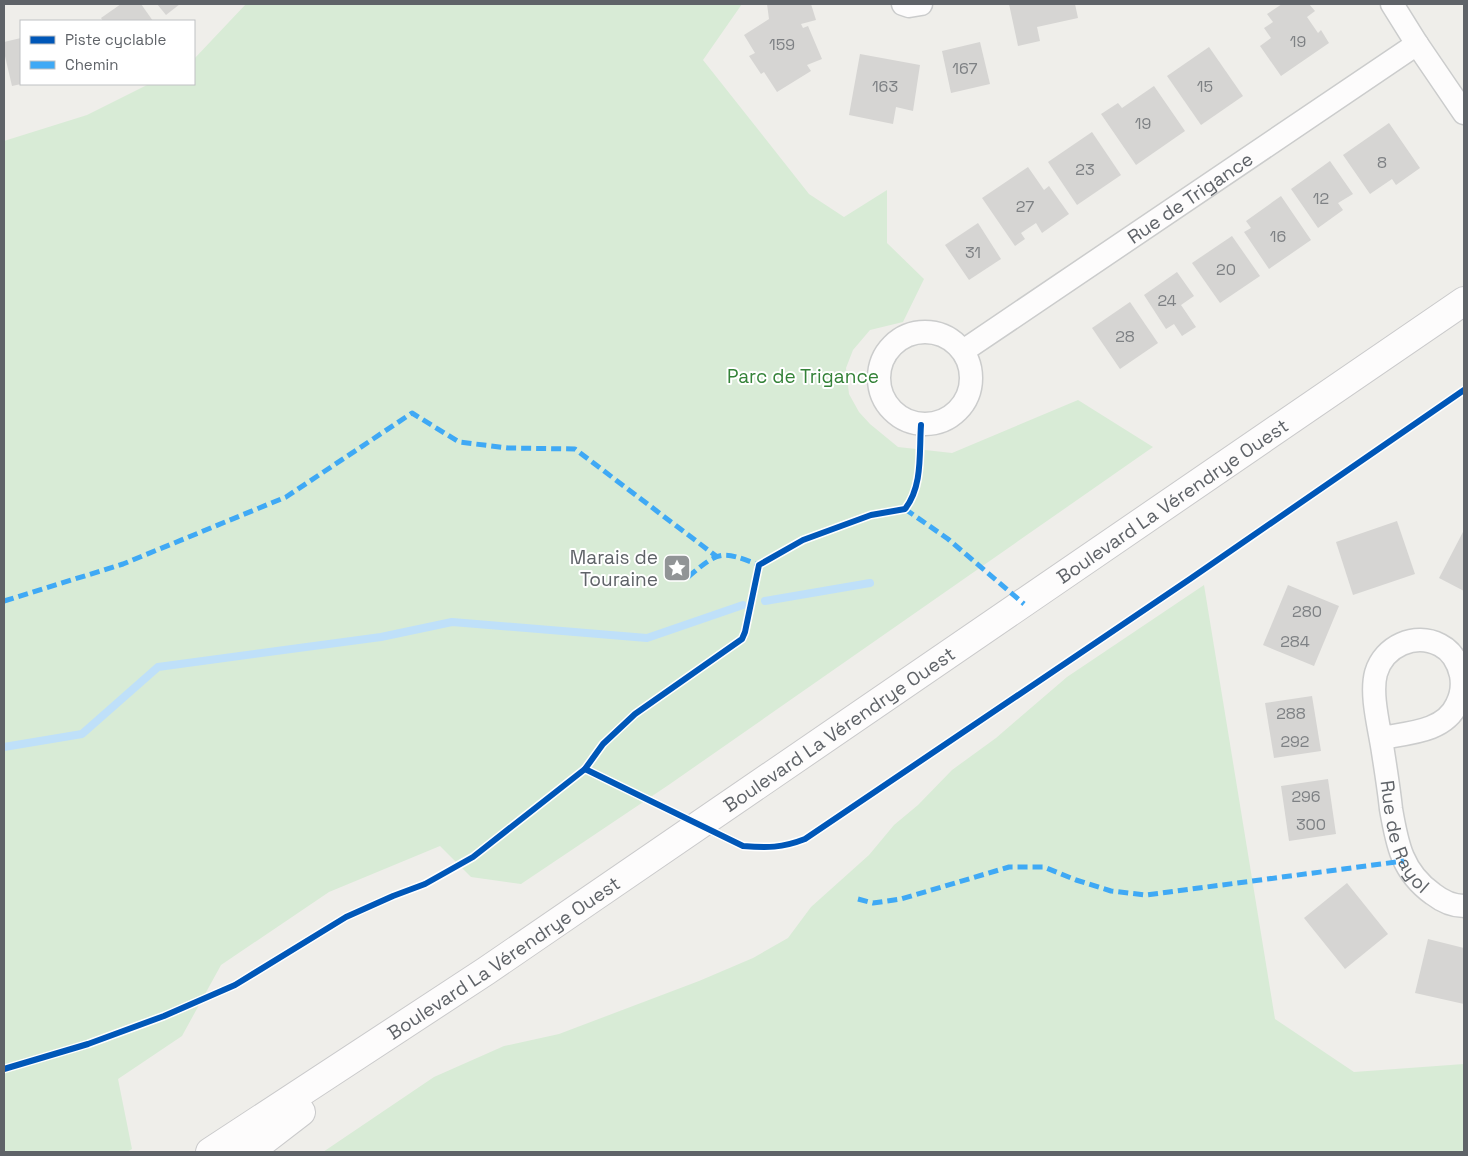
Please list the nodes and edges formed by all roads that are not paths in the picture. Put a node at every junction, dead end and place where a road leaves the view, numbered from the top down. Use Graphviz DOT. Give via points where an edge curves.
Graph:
graph roads {
  1 [pos="903,4"];
  2 [pos="921,4"];
  3 [pos="1392,4"];
  4 [pos="1417,44"];
  5 [pos="1464,113"];
  6 [pos="1464,301"];
  7 [pos="963,351"];
  8 [pos="1381,738"];
  9 [pos="1464,906"];
  10 [pos="486,971"];
  11 [pos="210,1152"];
  12 [pos="249,1152"];
  1 -- 2 [label="street"];
  3 -- 4 [label="street"];
  4 -- 5 [label="street"];
  4 -- 7 [label="street, Rue de Trigance"];
  6 -- 10 [label="main road, Boulevard La Vérendrye Ouest"];
  7 -- 7 [label="street" via="952,340 938,334 922,332 907,335 884,356 879,371 879,387 884,402 907,422 936,424 950,418 961,408 970,387 970,365"];
  8 -- 8 [label="street, Rue de Rayol" via="1428,728 1454,712 1463,686 1453,656 1442,646 1428,640 1412,640 1383,657 1376,674 1374,693"];
  8 -- 9 [label="street, Rue de Rayol" via="1396,841 1404,861 1414,877 1441,900"];
  10 -- 11 [label="main road, Boulevard La Vérendrye Ouest"];
  10 -- 12 [label="main road"];
}
